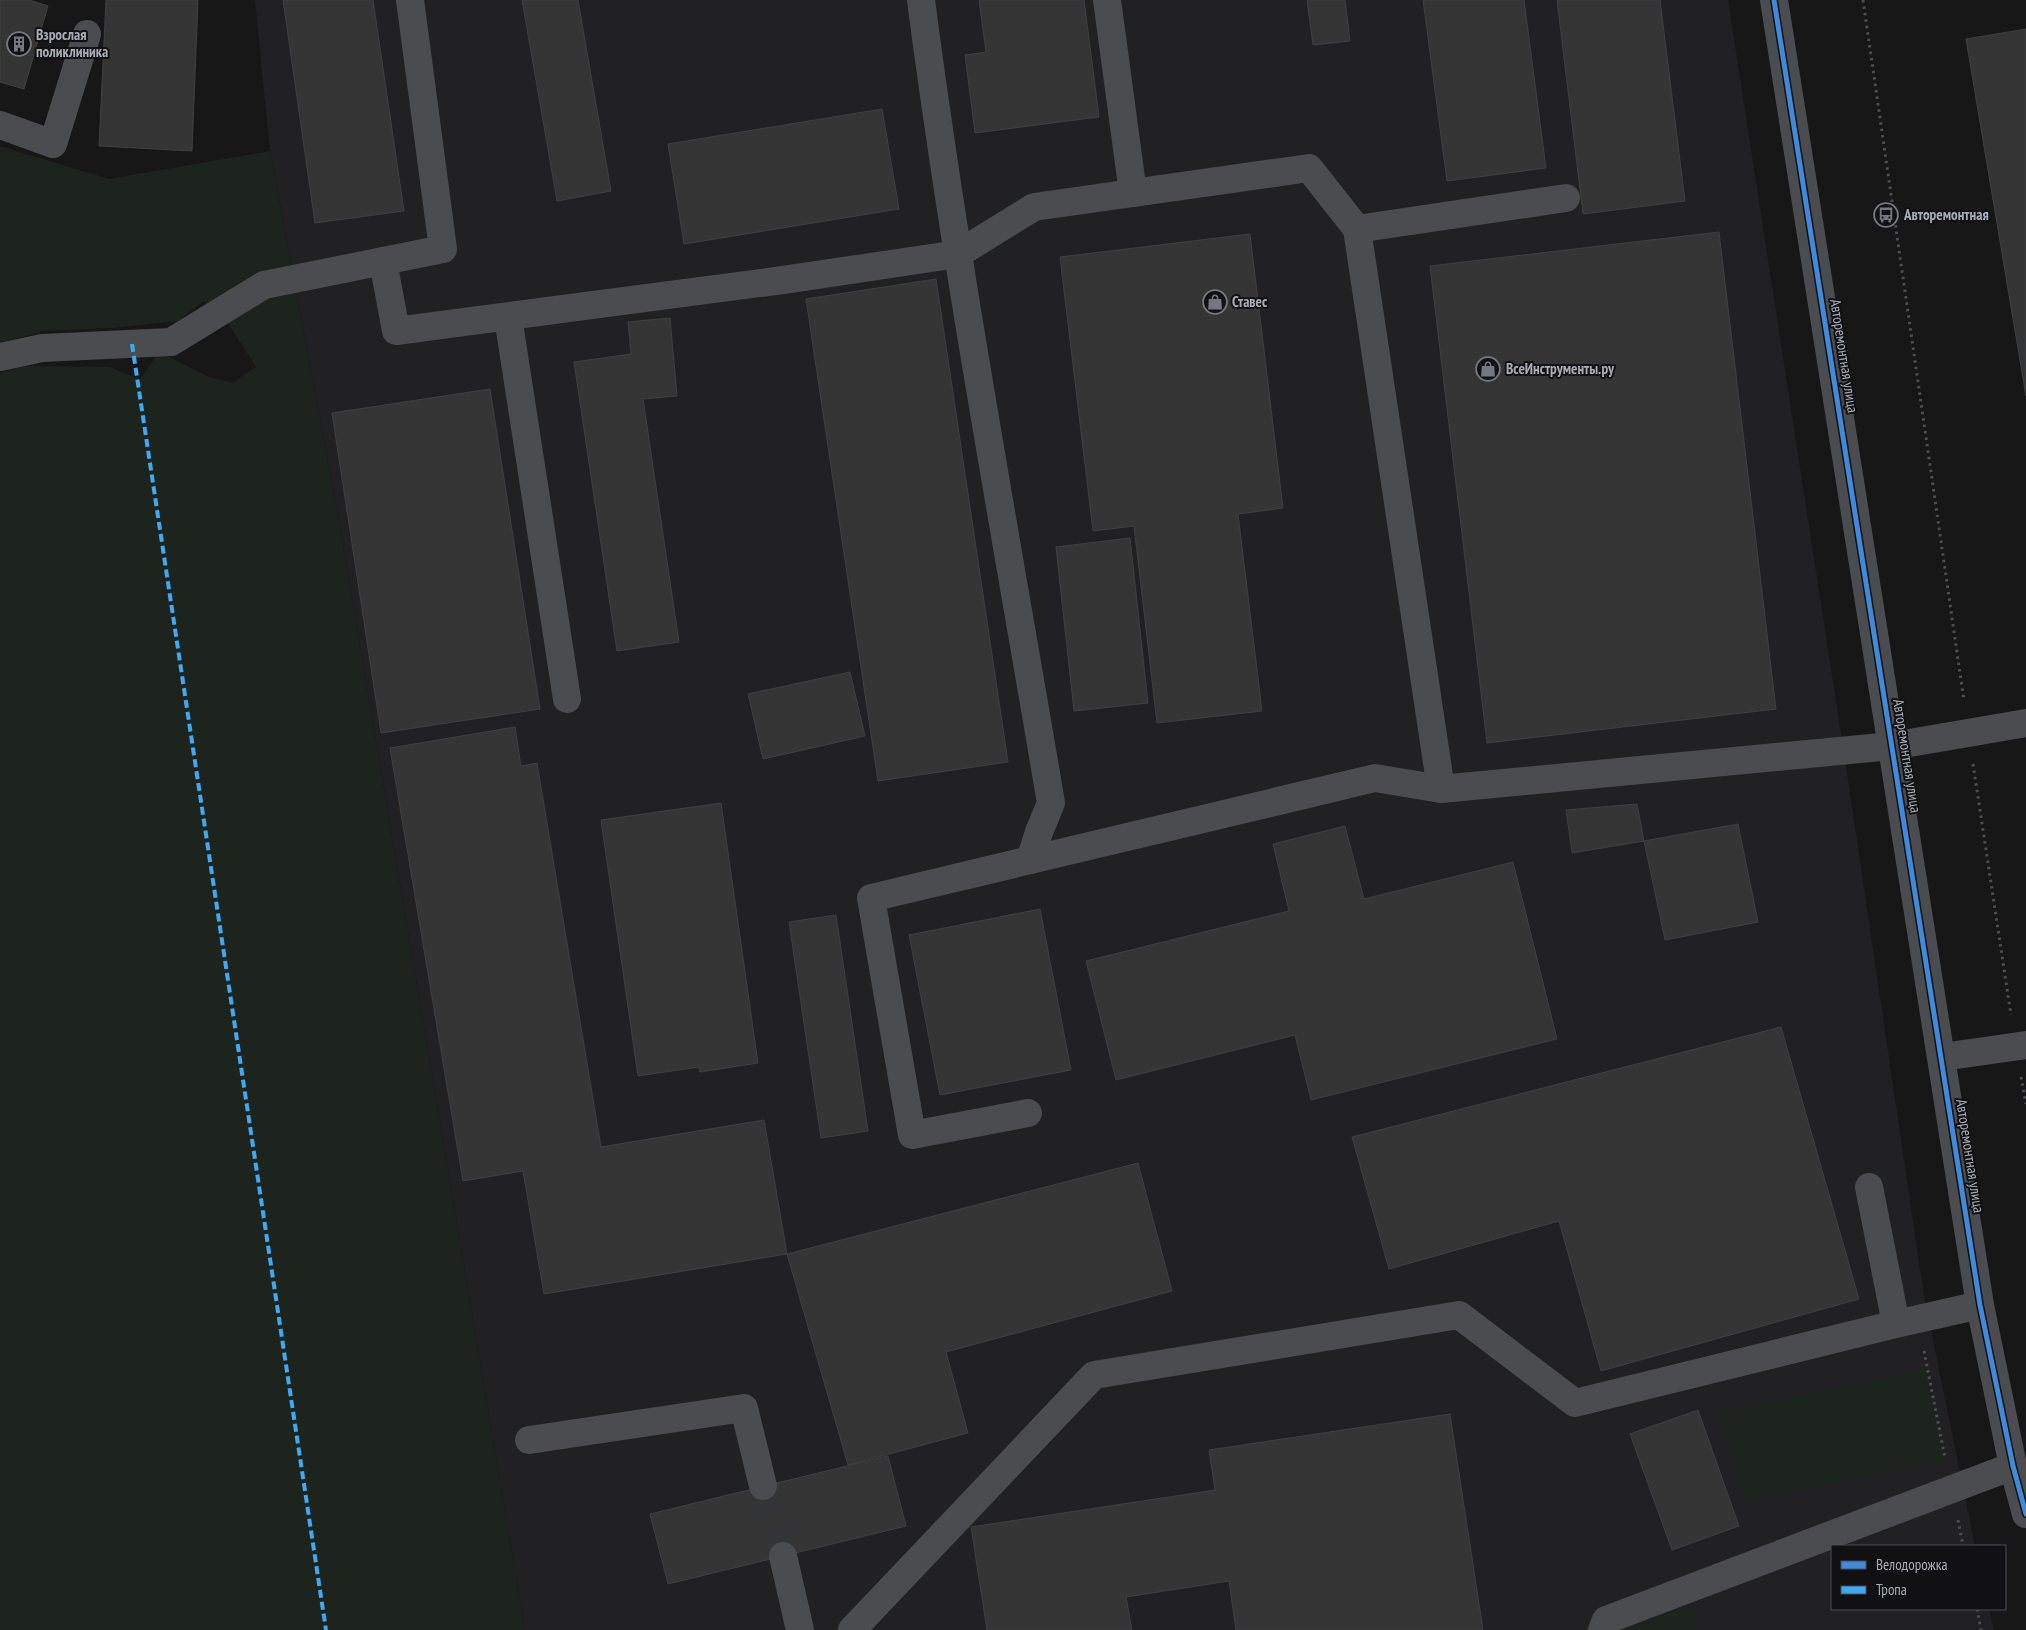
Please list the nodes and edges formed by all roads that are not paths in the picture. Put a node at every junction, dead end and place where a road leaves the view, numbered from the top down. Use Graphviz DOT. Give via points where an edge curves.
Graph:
graph roads {
  1 [pos="410,0"];
  2 [pos="921,0"];
  3 [pos="1107,0"];
  4 [pos="1774,0"];
  5 [pos="87,34"];
  6 [pos="0,125"];
  7 [pos="1132,193"];
  8 [pos="1566,198"];
  9 [pos="1357,229"];
  10 [pos="958,254"];
  11 [pos="384,261"];
  12 [pos="508,317"];
  13 [pos="0,357"];
  14 [pos="567,699"];
  15 [pos="2026,723"];
  16 [pos="1892,746"];
  17 [pos="1441,789"];
  18 [pos="1030,860"];
  19 [pos="2021,1046"];
  20 [pos="1942,1057"];
  21 [pos="1028,1112"];
  22 [pos="1869,1187"];
  23 [pos="1980,1305"];
  24 [pos="1907,1321"];
  25 [pos="529,1440"];
  26 [pos="2013,1466"];
  27 [pos="763,1486"];
  28 [pos="2026,1514"];
  29 [pos="783,1556"];
  30 [pos="800,1630"];
  31 [pos="852,1630"];
  32 [pos="1602,1630"];
  1 -- 11 [label="street" via="443,249"];
  2 -- 10 [label="street"];
  3 -- 7 [label="street"];
  4 -- 16 [label="street, Авторемонтная улица"];
  5 -- 6 [label="street" via="53,144"];
  7 -- 9 [label="street" via="1310,168"];
  7 -- 10 [label="street" via="1034,207"];
  8 -- 9 [label="street"];
  9 -- 17 [label="street"];
  10 -- 12 [label="street"];
  10 -- 18 [label="street" via="1051,803"];
  11 -- 12 [label="street" via="396,331"];
  11 -- 13 [label="street" via="264,286 171,342 42,348"];
  12 -- 14 [label="street"];
  15 -- 16 [label="street"];
  16 -- 17 [label="street"];
  16 -- 20 [label="street, Авторемонтная улица"];
  17 -- 18 [label="street" via="1375,778"];
  18 -- 21 [label="street" via="871,898 912,1134"];
  19 -- 20 [label="street"];
  20 -- 23 [label="street, Авторемонтная улица"];
  22 -- 24 [label="street"];
  23 -- 24 [label="street"];
  23 -- 26 [label="street, Авторемонтная улица"];
  24 -- 31 [label="street" via="1575,1403 1459,1315 1094,1375"];
  25 -- 27 [label="street" via="744,1408"];
  26 -- 28 [label="street, Авторемонтная улица"];
  26 -- 32 [label="street" via="1606,1620"];
  29 -- 30 [label="street"];
}
